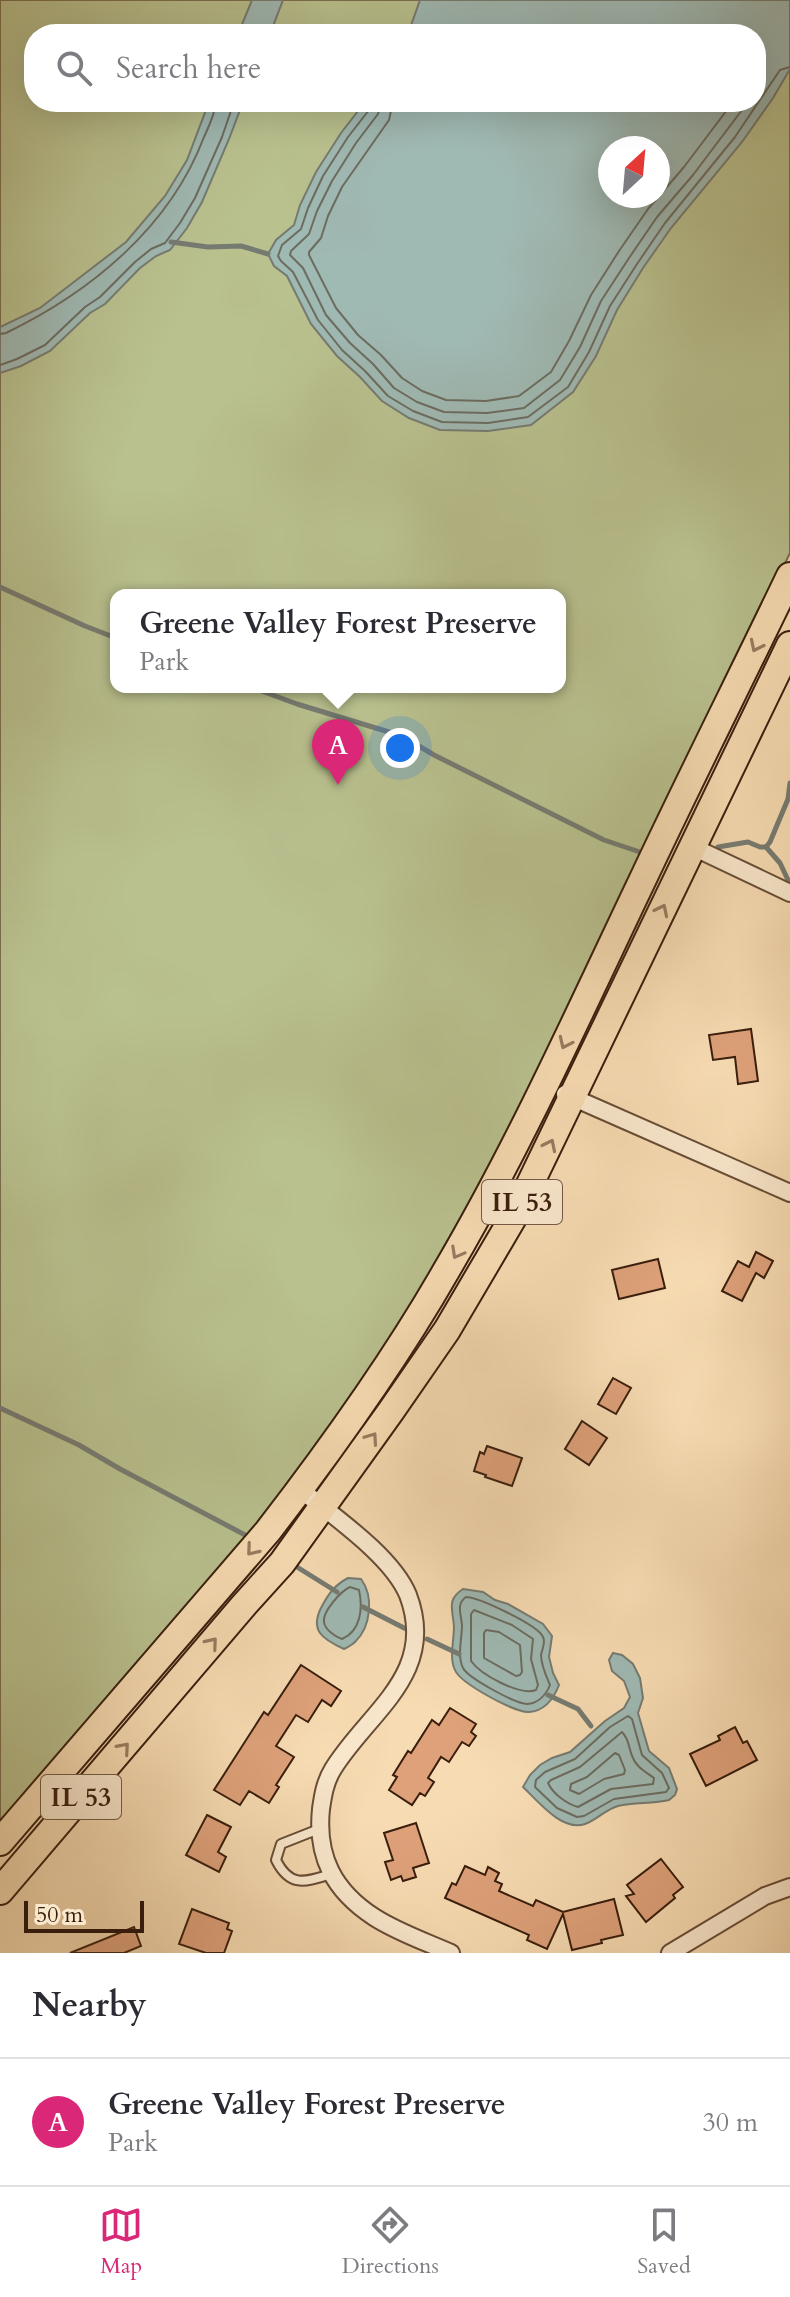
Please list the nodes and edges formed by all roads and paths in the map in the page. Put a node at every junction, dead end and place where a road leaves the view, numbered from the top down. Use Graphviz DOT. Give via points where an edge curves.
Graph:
graph roads {
  1 [pos="790,576"];
  2 [pos="790,645"];
  3 [pos="693,847"];
  4 [pos="790,893"];
  5 [pos="546,1085"];
  6 [pos="573,1097"];
  7 [pos="790,1193"];
  8 [pos="300,1489"];
  9 [pos="323,1507"];
  10 [pos="319,1829"];
  11 [pos="0,1842"];
  12 [pos="331,1874"];
  13 [pos="790,1887"];
  14 [pos="0,1891"];
  15 [pos="451,1953"];
  16 [pos="670,1953"];
  1 -- 5 [label="main road, IL 53, one-way"];
  2 -- 3 [label="main road, IL 53"];
  3 -- 4 [label="street"];
  6 -- 3 [label="main road, IL 53, one-way"];
  5 -- 6 [label="street"];
  5 -- 8 [label="main road, IL 53, one-way" via="445,1273"];
  6 -- 7 [label="street"];
  9 -- 6 [label="main road, IL 53, one-way" via="447,1330 517,1211"];
  8 -- 9 [label="street"];
  8 -- 11 [label="main road, IL 53, one-way"];
  9 -- 10 [label="street" via="375,1552 402,1584 414,1619 414,1643 392,1697 331,1772"];
  14 -- 9 [label="main road, IL 53, one-way" via="282,1563"];
  10 -- 12 [label="street"];
  10 -- 12 [label="lane" via="281,1844 276,1860 292,1880"];
  12 -- 15 [label="street" via="377,1919"];
  13 -- 16 [label="street" via="765,1896"];
}
